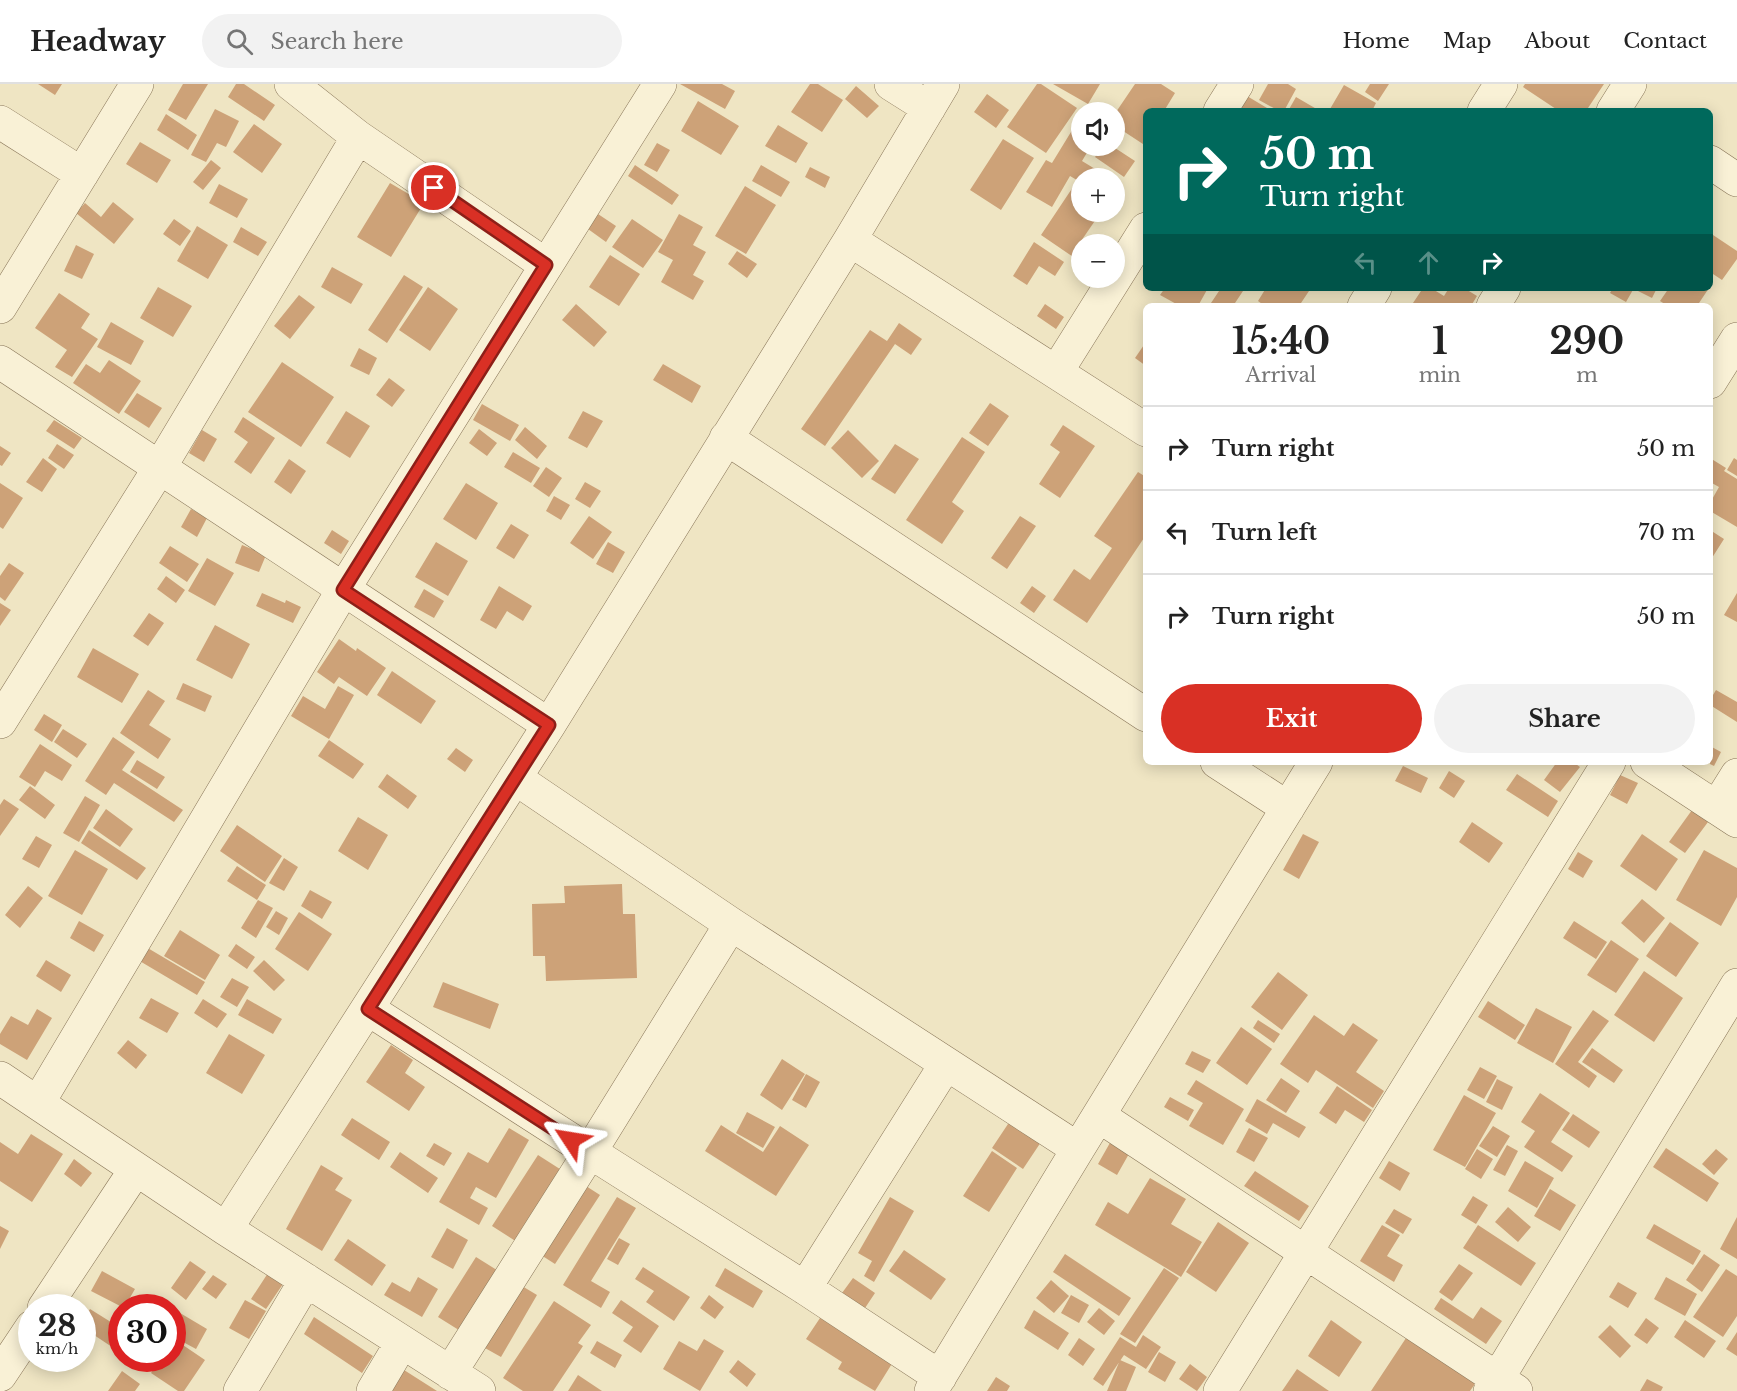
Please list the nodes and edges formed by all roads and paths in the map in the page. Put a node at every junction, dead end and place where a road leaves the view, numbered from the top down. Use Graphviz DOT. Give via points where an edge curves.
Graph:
graph roads {
  1 [pos="137,84"];
  2 [pos="291,84"];
  3 [pos="660,84"];
  4 [pos="891,84"];
  5 [pos="1237,84"];
  6 [pos="1501,84"];
  7 [pos="936,96"];
  8 [pos="1222,108"];
  9 [pos="1486,108"];
  10 [pos="0,122"];
  11 [pos="358,137"];
  12 [pos="1713,164"];
  13 [pos="82,174"];
  14 [pos="1737,180"];
  15 [pos="1143,234"];
  16 [pos="850,240"];
  17 [pos="546,265"];
  18 [pos="0,307"];
  19 [pos="1737,339"];
  20 [pos="0,362"];
  21 [pos="1057,371"];
  22 [pos="1713,377"];
  23 [pos="1143,428"];
  24 [pos="726,438"];
  25 [pos="160,467"];
  26 [pos="343,590"];
  27 [pos="1143,713"];
  28 [pos="0,722"];
  29 [pos="549,725"];
  30 [pos="1222,765"];
  31 [pos="1314,765"];
  32 [pos="1607,765"];
  33 [pos="1652,765"];
  34 [pos="1737,775"];
  35 [pos="515,778"];
  36 [pos="1288,808"];
  37 [pos="1727,814"];
  38 [pos="731,924"];
  39 [pos="1737,985"];
  40 [pos="368,1009"];
  41 [pos="946,1064"];
  42 [pos="0,1078"];
  43 [pos="38,1103"];
  44 [pos="1099,1116"];
  45 [pos="1078,1149"];
  46 [pos="590,1152"];
  47 [pos="136,1168"];
  48 [pos="226,1229"];
  49 [pos="1306,1252"];
  50 [pos="306,1280"];
  51 [pos="805,1288"];
  52 [pos="53,1294"];
  53 [pos="402,1342"];
  54 [pos="18,1348"];
  55 [pos="450,1373"];
  56 [pos="0,1375"];
  57 [pos="936,1384"];
  58 [pos="1501,1387"];
  59 [pos="240,1391"];
  60 [pos="373,1391"];
  61 [pos="478,1391"];
  62 [pos="1220,1391"];
  1 -- 13 [label="street"];
  2 -- 11 [label="street"];
  3 -- 17 [label="street"];
  4 -- 7 [label="street"];
  5 -- 8 [label="street"];
  6 -- 9 [label="street"];
  7 -- 16 [label="street"];
  10 -- 13 [label="street"];
  11 -- 17 [label="street"];
  11 -- 25 [label="street"];
  12 -- 14 [label="street"];
  13 -- 18 [label="street"];
  15 -- 21 [label="street"];
  16 -- 21 [label="street"];
  16 -- 24 [label="street"];
  17 -- 26 [label="street"];
  19 -- 22 [label="street"];
  20 -- 25 [label="street"];
  21 -- 23 [label="street"];
  24 -- 27 [label="street"];
  24 -- 29 [label="street"];
  25 -- 26 [label="street"];
  25 -- 28 [label="street"];
  26 -- 29 [label="street"];
  26 -- 43 [label="street"];
  29 -- 35 [label="street"];
  30 -- 36 [label="street"];
  31 -- 36 [label="street"];
  32 -- 49 [label="street"];
  33 -- 37 [label="street"];
  34 -- 37 [label="street"];
  35 -- 38 [label="street"];
  35 -- 40 [label="street"];
  36 -- 44 [label="street"];
  38 -- 41 [label="street"];
  38 -- 46 [label="street"];
  39 -- 58 [label="street"];
  40 -- 46 [label="street"];
  40 -- 48 [label="street"];
  41 -- 45 [label="street"];
  41 -- 51 [label="street"];
  42 -- 43 [label="street"];
  43 -- 47 [label="street"];
  44 -- 45 [label="street"];
  44 -- 49 [label="street"];
  45 -- 57 [label="street"];
  46 -- 51 [label="street"];
  46 -- 55 [label="street"];
  47 -- 48 [label="street"];
  47 -- 52 [label="street"];
  48 -- 50 [label="street"];
  49 -- 58 [label="street"];
  49 -- 62 [label="street"];
  50 -- 53 [label="street"];
  50 -- 59 [label="street"];
  51 -- 57 [label="street"];
  53 -- 55 [label="street"];
  53 -- 60 [label="street"];
  54 -- 56 [label="street"];
  55 -- 61 [label="street"];
}
